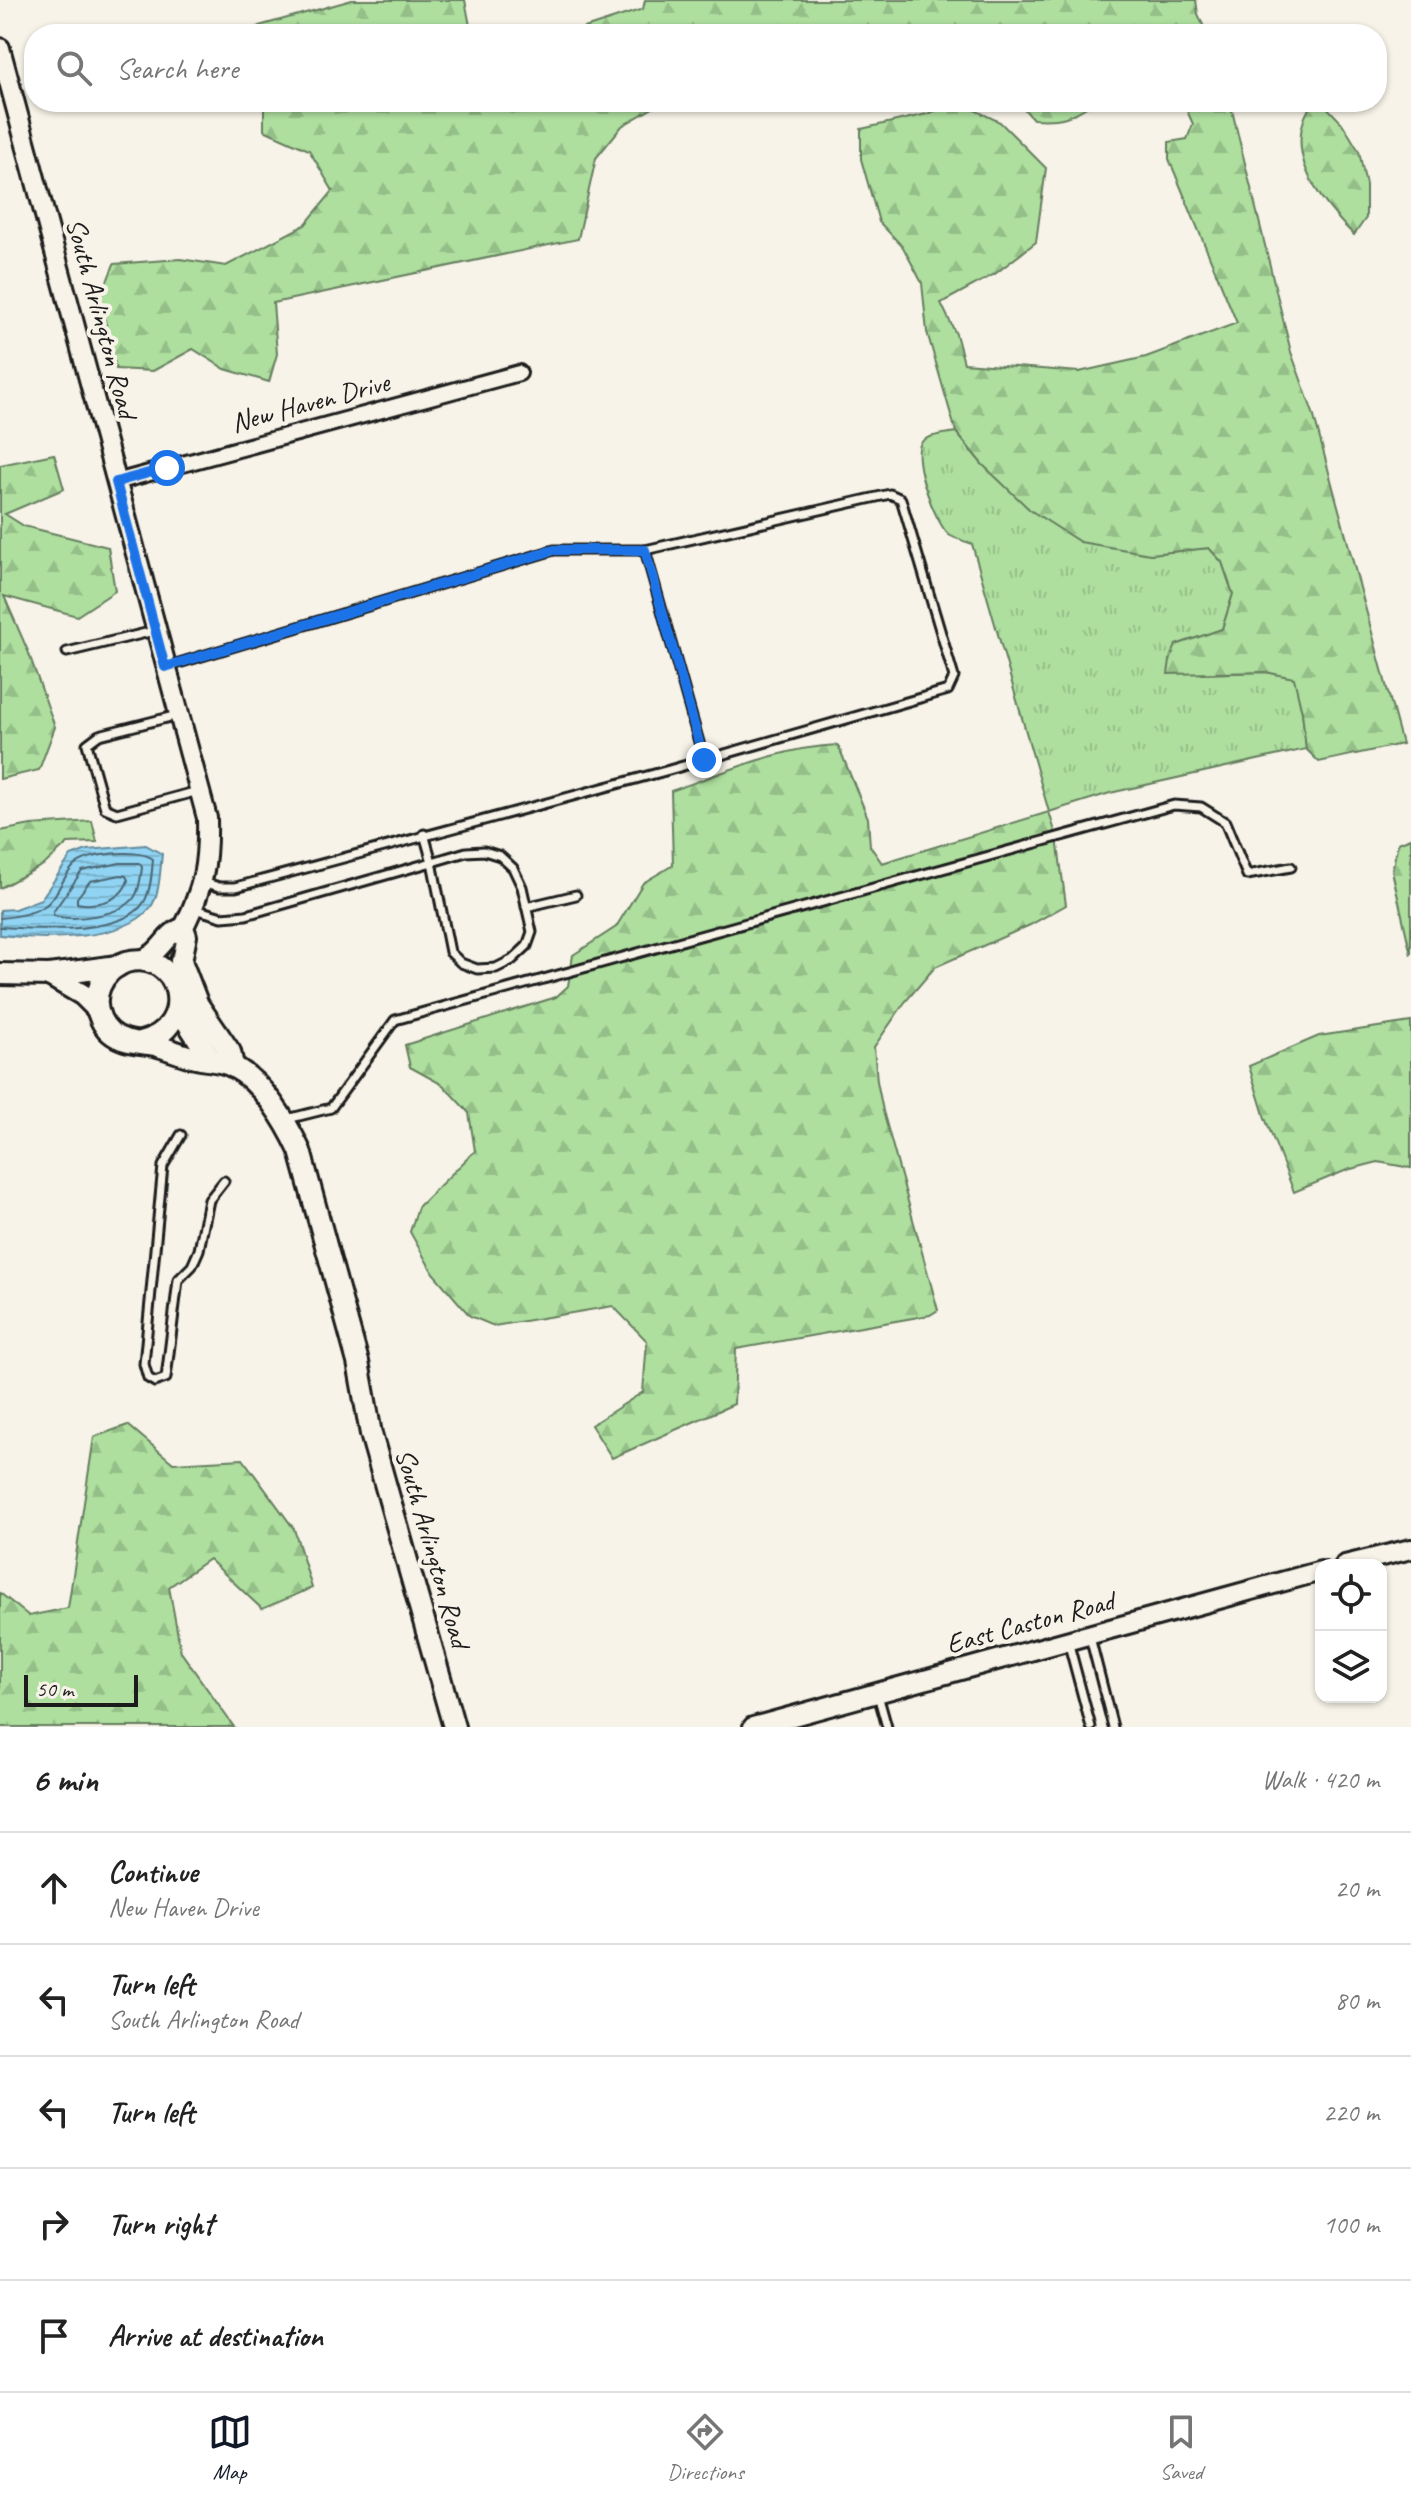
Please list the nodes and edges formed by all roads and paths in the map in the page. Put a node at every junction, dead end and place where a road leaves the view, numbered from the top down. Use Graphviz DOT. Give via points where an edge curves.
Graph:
graph roads {
  1 [pos="0,48"];
  2 [pos="519,373"];
  3 [pos="116,482"];
  4 [pos="645,550"];
  5 [pos="156,631"];
  6 [pos="67,652"];
  7 [pos="165,667"];
  8 [pos="180,714"];
  9 [pos="704,760"];
  10 [pos="200,790"];
  11 [pos="424,834"];
  12 [pos="432,862"];
  13 [pos="1291,867"];
  14 [pos="203,882"];
  15 [pos="576,895"];
  16 [pos="526,907"];
  17 [pos="193,908"];
  18 [pos="184,927"];
  19 [pos="181,961"];
  20 [pos="128,963"];
  21 [pos="0,974"];
  22 [pos="49,975"];
  23 [pos="178,998"];
  24 [pos="97,1009"];
  25 [pos="141,1042"];
  26 [pos="210,1058"];
  27 [pos="233,1066"];
  28 [pos="284,1119"];
  29 [pos="181,1135"];
  30 [pos="224,1181"];
  31 [pos="1411,1549"];
  32 [pos="1370,1559"];
  33 [pos="1315,1573"];
  34 [pos="1089,1635"];
  35 [pos="1068,1641"];
  36 [pos="878,1692"];
  37 [pos="454,1727"];
  38 [pos="753,1727"];
  39 [pos="887,1727"];
  40 [pos="1091,1727"];
  41 [pos="1113,1727"];
  1 -- 3 [label="street, South Arlington Road"];
  2 -- 3 [label="street, New Haven Drive"];
  3 -- 5 [label="street, South Arlington Road"];
  4 -- 7 [label="lane" via="554,550"];
  4 -- 9 [label="lane"];
  4 -- 9 [label="lane" via="890,494 901,499 954,677 948,690"];
  5 -- 6 [label="lane"];
  5 -- 7 [label="street, South Arlington Road"];
  7 -- 8 [label="street, South Arlington Road"];
  8 -- 10 [label="street, South Arlington Road"];
  8 -- 10 [label="lane" via="99,735 87,744 105,808 117,813"];
  9 -- 11 [label="lane"];
  10 -- 14 [label="street, South Arlington Road" via="207,818"];
  11 -- 12 [label="lane"];
  11 -- 14 [label="lane" via="236,887"];
  12 -- 16 [label="lane" via="466,852 500,856 513,868"];
  12 -- 16 [label="lane" via="450,952 461,963 496,968 512,960 527,946 532,932"];
  12 -- 17 [label="lane" via="246,915 222,917"];
  13 -- 28 [label="lane" via="1247,875 1225,822 1201,807 1174,805 395,1020 331,1108"];
  14 -- 17 [label="street, South Arlington Road"];
  15 -- 16 [label="lane"];
  17 -- 18 [label="street, South Arlington Road"];
  18 -- 19 [label="street, South Arlington Road"];
  18 -- 20 [label="street, South Arlington Road" via="149,958"];
  19 -- 23 [label="street, South Arlington Road"];
  19 -- 27 [label="main road" via="198,1005 230,1052"];
  20 -- 22 [label="main road"];
  20 -- 23 [label="main road" via="152,963 164,971"];
  20 -- 24 [label="main road" via="103,979"];
  21 -- 22 [label="main road"];
  22 -- 24 [label="main road"];
  23 -- 25 [label="main road" via="165,1032"];
  23 -- 26 [label="main road"];
  24 -- 25 [label="main road" via="115,1036"];
  25 -- 26 [label="main road"];
  26 -- 27 [label="main road"];
  27 -- 28 [label="main road, South Arlington Road"];
  28 -- 37 [label="main road, South Arlington Road" via="300,1151 371,1434"];
  29 -- 30 [label="lane" via="163,1166 144,1364 155,1382 166,1378 178,1280 192,1266 209,1200"];
  31 -- 32 [label="street"];
  33 -- 34 [label="street, East Caston Road"];
  34 -- 35 [label="street, East Caston Road"];
  34 -- 41 [label="lane"];
  35 -- 36 [label="street, East Caston Road"];
  35 -- 40 [label="lane"];
  36 -- 38 [label="street, East Caston Road"];
  36 -- 39 [label="lane"];
}
